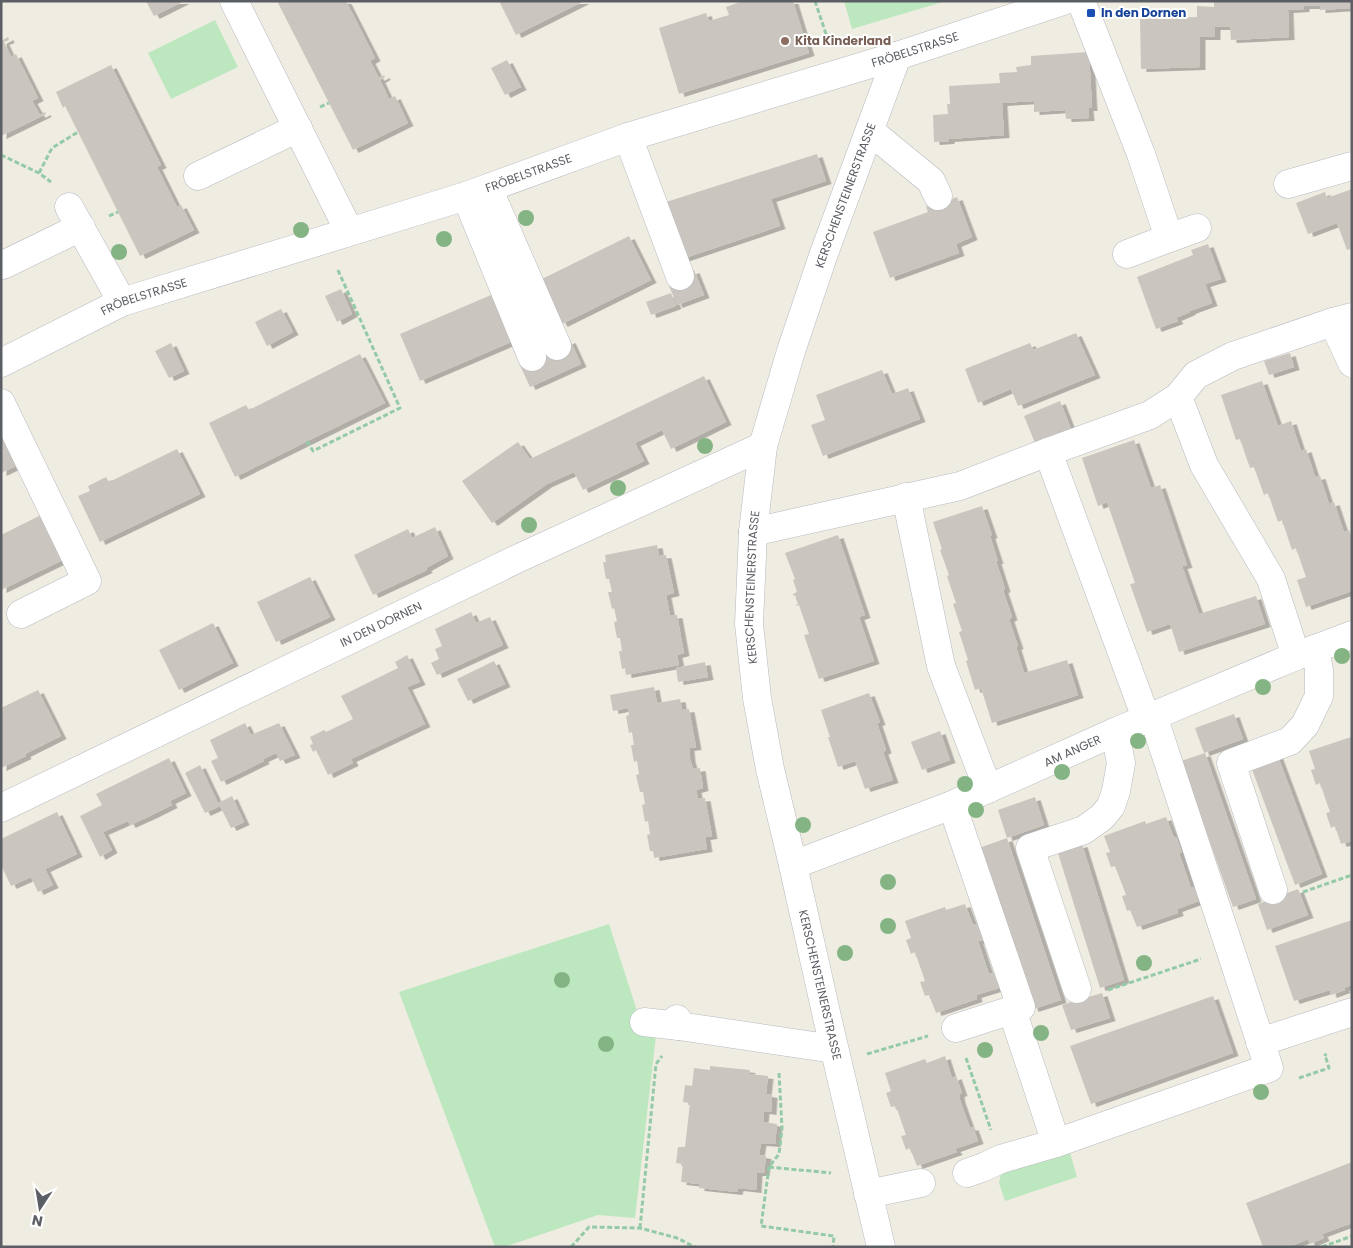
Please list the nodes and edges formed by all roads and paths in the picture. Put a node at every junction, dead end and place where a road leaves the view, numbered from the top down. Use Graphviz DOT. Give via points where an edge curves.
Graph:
graph roads {
  1 [pos="234,1"];
  2 [pos="815,1"];
  3 [pos="1063,1"];
  4 [pos="1081,1"];
  5 [pos="897,56"];
  6 [pos="839,74"];
  7 [pos="298,128"];
  8 [pos="870,131"];
  9 [pos="78,132"];
  10 [pos="628,137"];
  11 [pos="1,155"];
  12 [pos="1352,166"];
  13 [pos="38,173"];
  14 [pos="198,176"];
  15 [pos="1288,184"];
  16 [pos="477,192"];
  17 [pos="938,196"];
  18 [pos="75,217"];
  19 [pos="1197,228"];
  20 [pos="337,235"];
  21 [pos="1169,238"];
  22 [pos="1126,254"];
  23 [pos="2,265"];
  24 [pos="680,276"];
  25 [pos="122,302"];
  26 [pos="1342,320"];
  27 [pos="557,346"];
  28 [pos="532,357"];
  29 [pos="1,363"];
  30 [pos="1352,363"];
  31 [pos="1178,397"];
  32 [pos="1,404"];
  33 [pos="307,441"];
  34 [pos="763,446"];
  35 [pos="1048,452"];
  36 [pos="906,498"];
  37 [pos="753,532"];
  38 [pos="21,614"];
  39 [pos="1352,635"];
  40 [pos="1306,652"];
  41 [pos="1150,717"];
  42 [pos="1115,732"];
  43 [pos="988,789"];
  44 [pos="952,805"];
  45 [pos="1,808"];
  46 [pos="794,865"];
  47 [pos="1273,890"];
  48 [pos="1230,949"];
  49 [pos="1088,991"];
  50 [pos="1012,1010"];
  51 [pos="1352,1012"];
  52 [pos="644,1022"];
  53 [pos="956,1028"];
  54 [pos="768,1035"];
  55 [pos="1260,1042"];
  56 [pos="1334,1053"];
  57 [pos="667,1054"];
  58 [pos="836,1056"];
  59 [pos="1268,1068"];
  60 [pos="1056,1143"];
  61 [pos="1001,1159"];
  62 [pos="769,1167"];
  63 [pos="966,1172"];
  64 [pos="921,1183"];
  65 [pos="866,1185"];
  66 [pos="640,1228"];
  67 [pos="1352,1236"];
  68 [pos="571,1247"];
  69 [pos="695,1247"];
  70 [pos="833,1247"];
  71 [pos="881,1247"];
  72 [pos="1322,1247"];
  1 -- 7 [label="street"];
  2 -- 6 [label="path"];
  3 -- 5 [label="street, FRÖBELSTRASSE"];
  4 -- 21 [label="street" via="1141,154"];
  5 -- 6 [label="street, FRÖBELSTRASSE"];
  5 -- 8 [label="street, KERSCHENSTEINERSTRASSE"];
  6 -- 10 [label="street, FRÖBELSTRASSE"];
  7 -- 14 [label="street"];
  7 -- 20 [label="street"];
  8 -- 17 [label="street" via="931,181"];
  8 -- 34 [label="street, KERSCHENSTEINERSTRASSE" via="823,256"];
  9 -- 13 [label="path" via="52,148"];
  10 -- 16 [label="street, FRÖBELSTRASSE"];
  10 -- 24 [label="street"];
  11 -- 13 [label="path"];
  12 -- 15 [label="street"];
  13 -- 18 [label="path" via="49,179 62,194"];
  16 -- 20 [label="street, FRÖBELSTRASSE"];
  16 -- 27 [label="street"];
  16 -- 28 [label="street"];
  18 -- 23 [label="street"];
  18 -- 25 [label="street"];
  19 -- 21 [label="street"];
  20 -- 25 [label="street, FRÖBELSTRASSE"];
  20 -- 33 [label="path" via="400,408 313,451"];
  21 -- 22 [label="street"];
  25 -- 29 [label="street, FRÖBELSTRASSE"];
  26 -- 30 [label="street"];
  26 -- 31 [label="street" via="1233,356 1196,375"];
  31 -- 35 [label="street" via="1150,415"];
  31 -- 40 [label="street" via="1204,465 1271,579"];
  32 -- 38 [label="street" via="87,580"];
  34 -- 37 [label="street, KERSCHENSTEINERSTRASSE"];
  34 -- 45 [label="street, IN DEN DORNEN" via="519,558"];
  35 -- 36 [label="street" via="960,486"];
  35 -- 41 [label="street"];
  36 -- 37 [label="street"];
  36 -- 43 [label="street" via="941,666"];
  37 -- 46 [label="street, KERSCHENSTEINERSTRASSE" via="750,624 757,698 770,769"];
  39 -- 40 [label="street, AM ANGER"];
  40 -- 41 [label="street, AM ANGER"];
  40 -- 47 [label="street" via="1319,670 1318,696 1305,725 1290,741 1230,763"];
  41 -- 42 [label="street, AM ANGER"];
  41 -- 48 [label="street"];
  42 -- 43 [label="street, AM ANGER"];
  42 -- 49 [label="street" via="1121,763 1111,806 1084,830 1030,848"];
  43 -- 44 [label="street, AM ANGER"];
  44 -- 46 [label="street, AM ANGER"];
  44 -- 50 [label="street" via="1021,1007"];
  46 -- 58 [label="street, KERSCHENSTEINERSTRASSE" via="833,1016"];
  48 -- 49 [label="path"];
  48 -- 55 [label="street"];
  50 -- 53 [label="street"];
  50 -- 60 [label="street"];
  51 -- 55 [label="street"];
  52 -- 54 [label="street" via="678,1022"];
  53 -- 58 [label="path"];
  53 -- 61 [label="path"];
  54 -- 58 [label="street"];
  54 -- 62 [label="path" via="782,1128 779,1154"];
  55 -- 59 [label="street"];
  56 -- 59 [label="path" via="1326,1056 1328,1068 1277,1086"];
  57 -- 66 [label="path" via="662,1055 656,1064"];
  58 -- 65 [label="street, KERSCHENSTEINERSTRASSE"];
  59 -- 60 [label="street"];
  60 -- 61 [label="street"];
  61 -- 63 [label="street"];
  62 -- 65 [label="path"];
  62 -- 70 [label="path" via="761,1226 834,1236"];
  64 -- 65 [label="street"];
  65 -- 71 [label="street, KERSCHENSTEINERSTRASSE"];
  66 -- 68 [label="path" via="589,1227"];
  66 -- 69 [label="path" via="677,1238"];
  67 -- 72 [label="path"];
}
